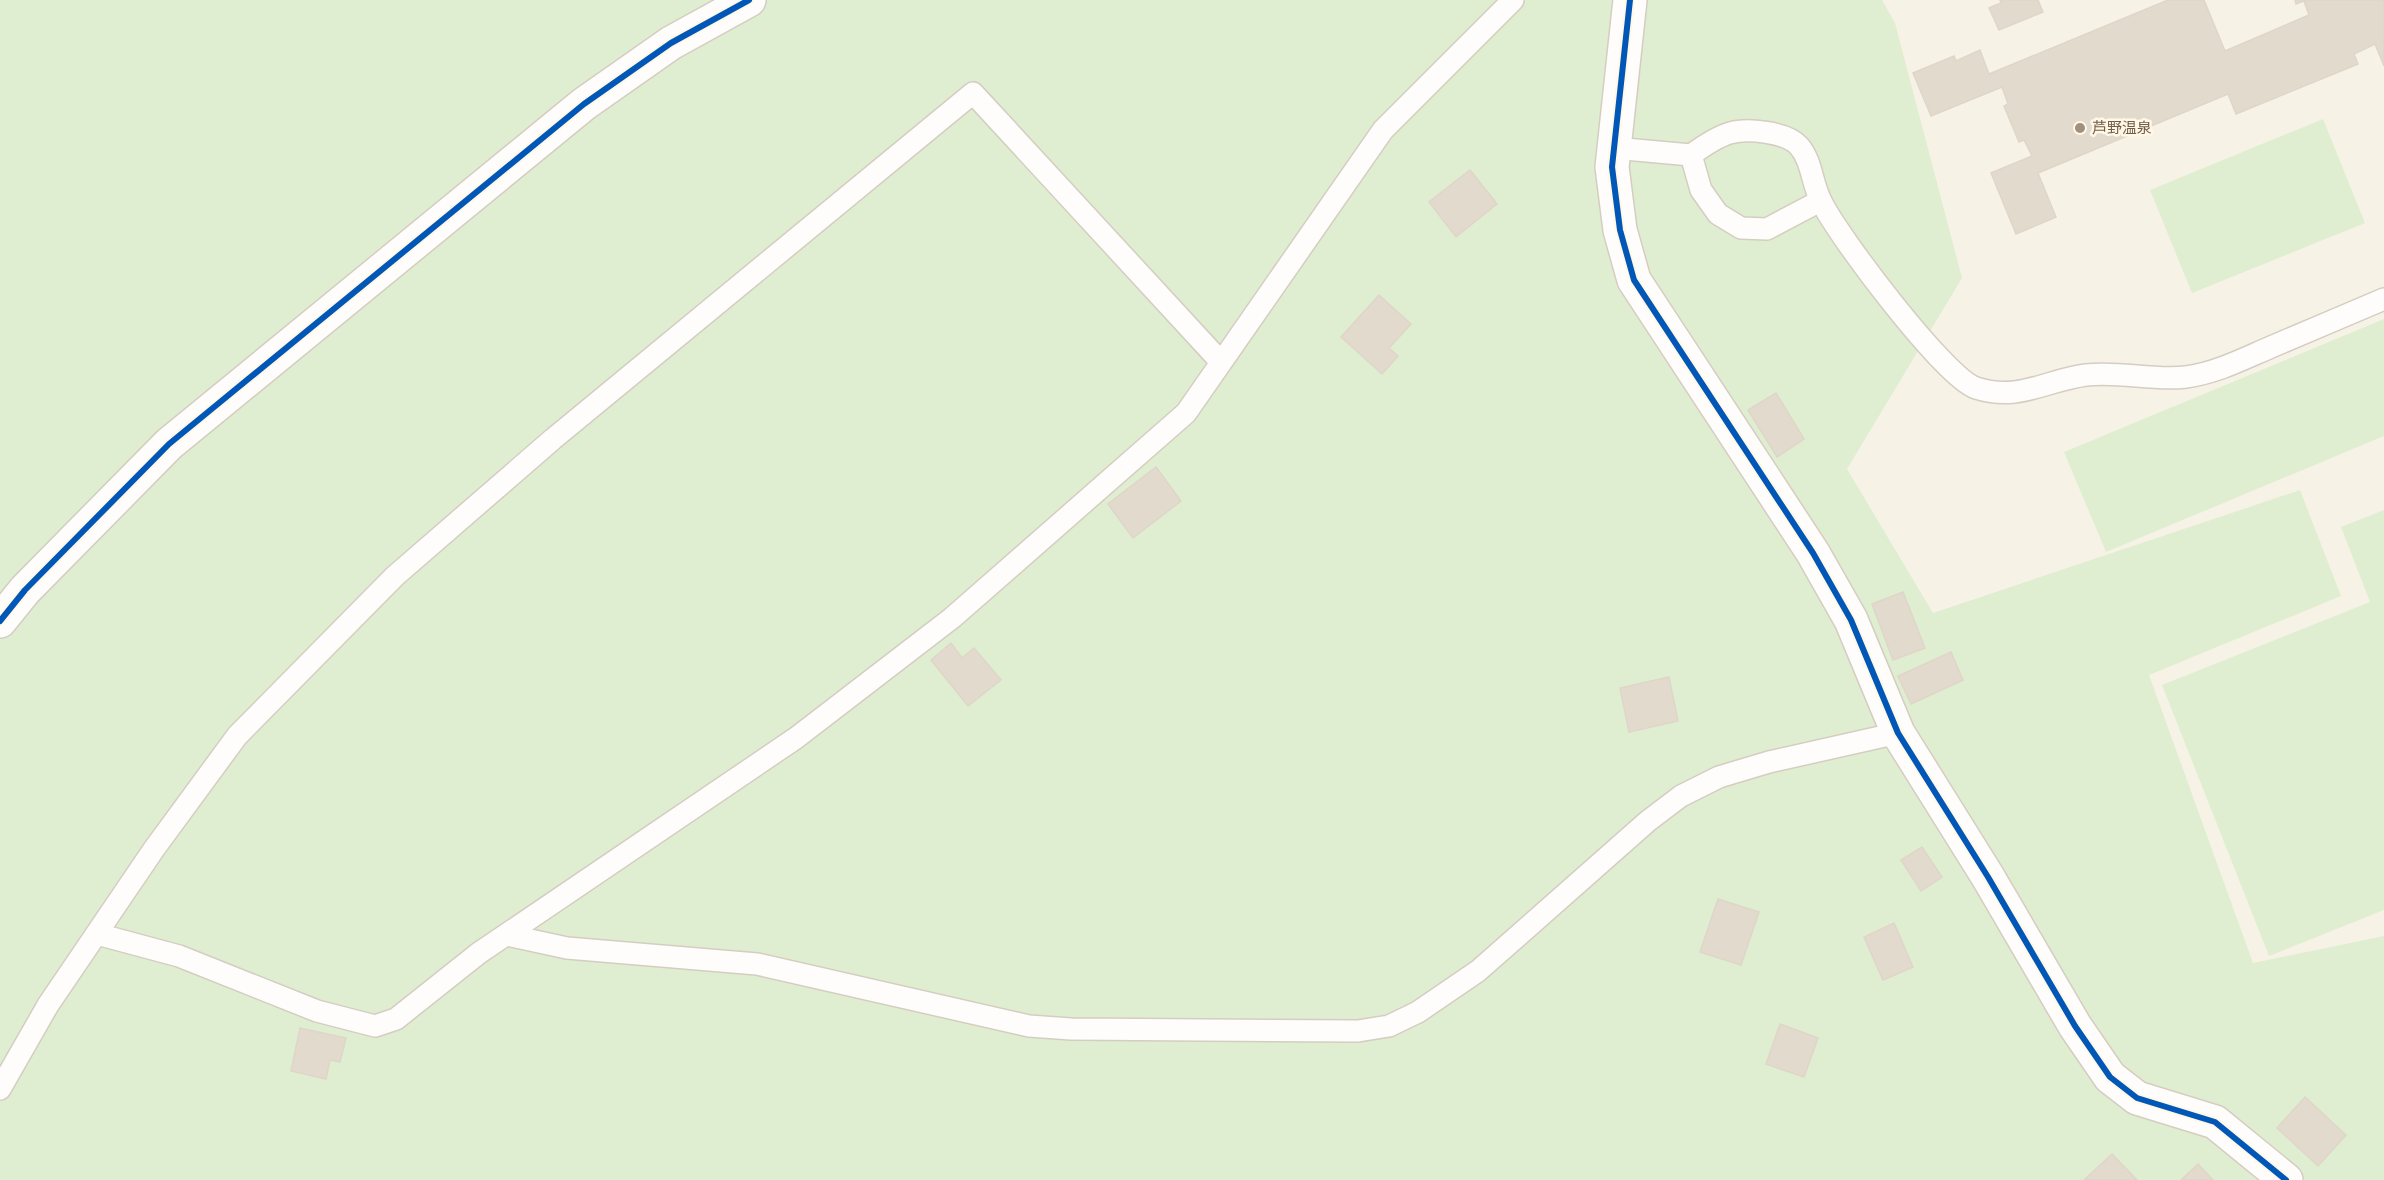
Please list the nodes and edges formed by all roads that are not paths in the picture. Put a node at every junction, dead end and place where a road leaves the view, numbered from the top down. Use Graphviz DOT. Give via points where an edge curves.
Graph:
graph roads {
  1 [pos="749,0"];
  2 [pos="1513,0"];
  3 [pos="1630,0"];
  4 [pos="1614,148"];
  5 [pos="1691,155"];
  6 [pos="1820,201"];
  7 [pos="2384,299"];
  8 [pos="1220,361"];
  9 [pos="0,621"];
  10 [pos="1898,733"];
  11 [pos="97,934"];
  12 [pos="507,935"];
  13 [pos="0,1089"];
  14 [pos="2286,1180"];
  1 -- 9 [label="street" via="671,43 584,104 169,444 25,590"];
  2 -- 8 [label="lane" via="1383,130"];
  3 -- 4 [label="street"];
  4 -- 5 [label="lane"];
  4 -- 10 [label="street" via="1612,167 1620,230 1634,280 1813,552 1851,620"];
  5 -- 6 [label="lane" via="1731,133 1758,131 1780,136 1799,146"];
  5 -- 6 [label="lane" via="1701,190 1718,214 1741,228 1767,229"];
  6 -- 7 [label="lane" via="1908,321 1953,373 1973,387 1995,393 2021,393 2085,375 2163,379 2214,371"];
  8 -- 11 [label="lane" via="973,93 553,439 395,576 237,736"];
  8 -- 12 [label="lane" via="1186,413 952,618 796,738"];
  10 -- 12 [label="lane" via="1769,762 1719,777 1681,796 1648,820 1478,971 1418,1012 1389,1026 1358,1031 1029,1026 758,963 567,948"];
  10 -- 14 [label="street" via="2075,1026 2110,1077 2137,1098 2215,1122"];
  11 -- 12 [label="lane" via="178,956 317,1011 375,1026 396,1019"];
  11 -- 13 [label="lane" via="48,1005"];
}
